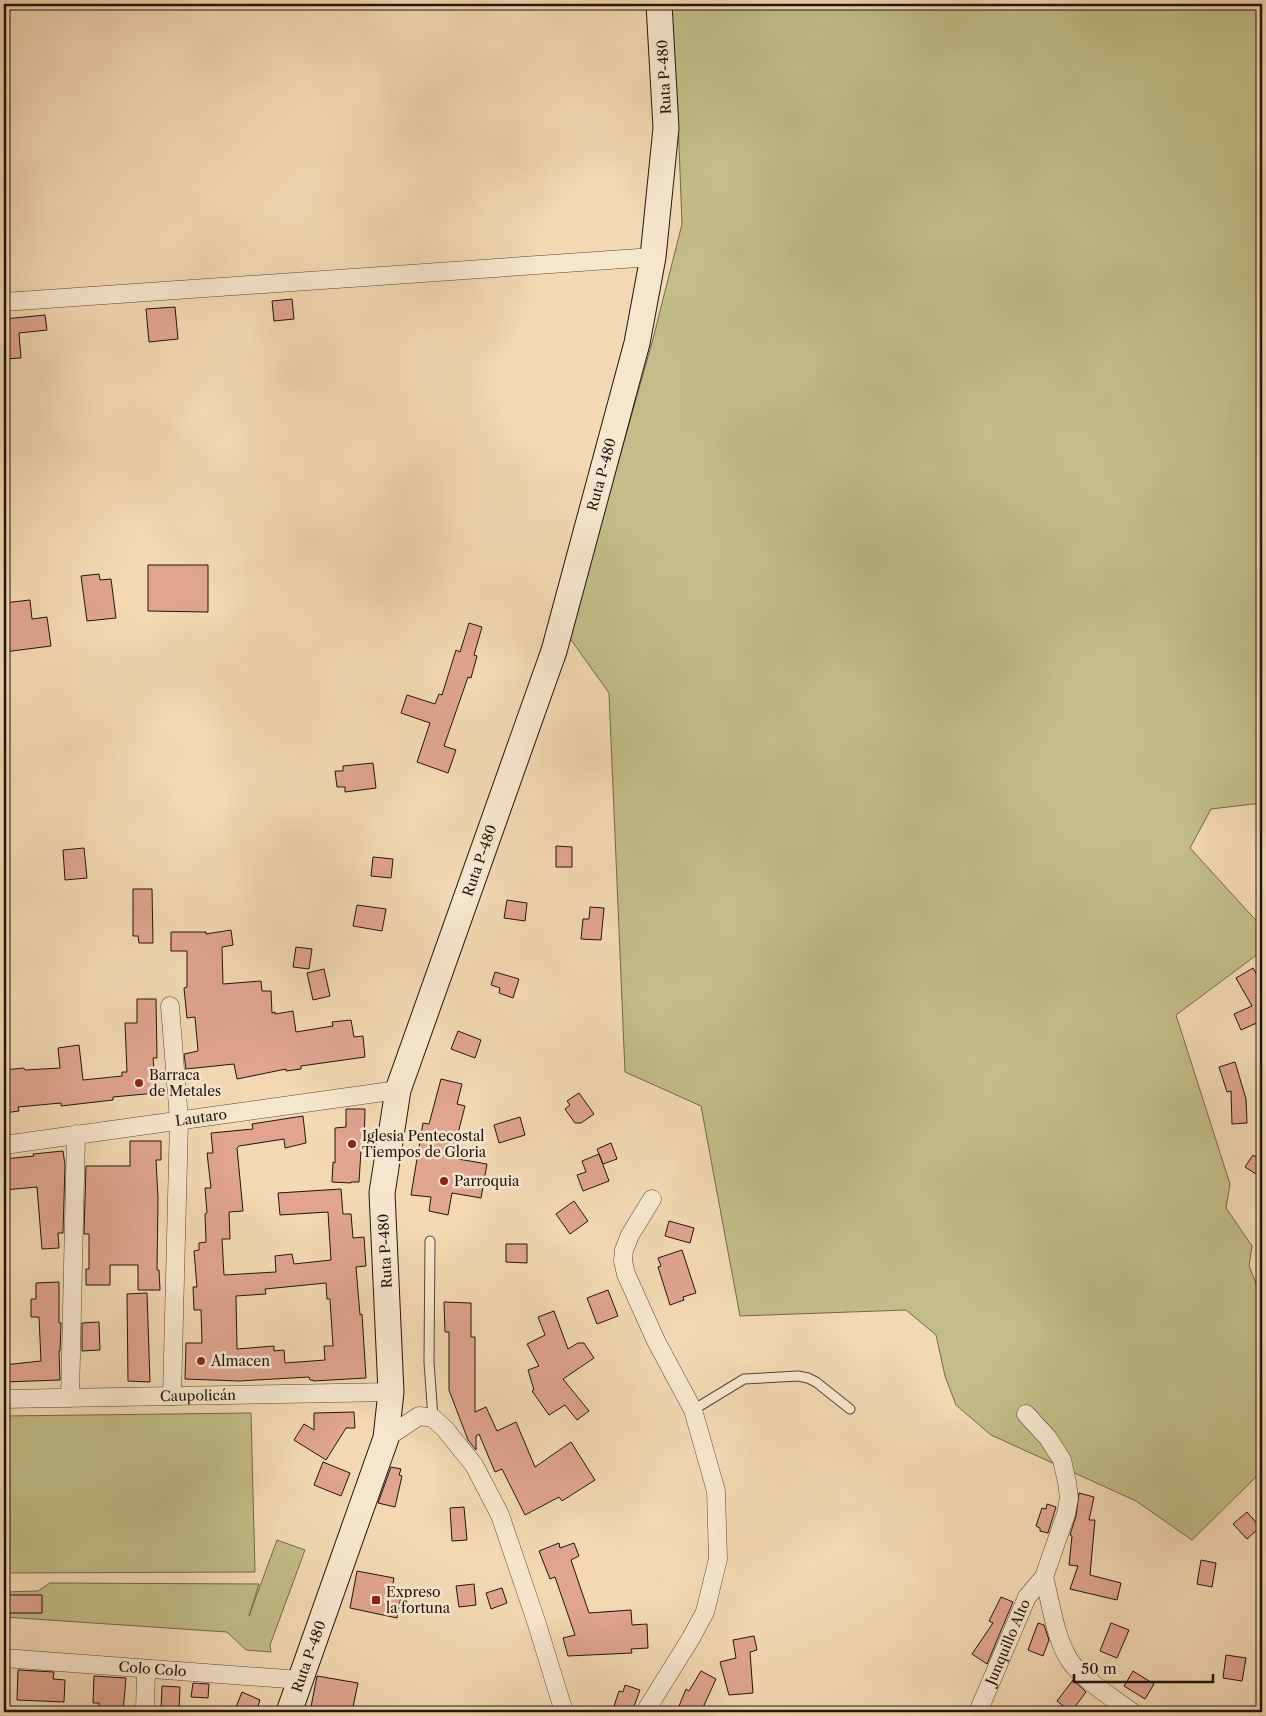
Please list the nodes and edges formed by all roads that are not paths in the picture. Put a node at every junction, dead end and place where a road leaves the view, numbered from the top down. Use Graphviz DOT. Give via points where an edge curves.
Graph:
graph roads {
  1 [pos="659,4"];
  2 [pos="653,257"];
  3 [pos="4,302"];
  4 [pos="170,1006"];
  5 [pos="398,1090"];
  6 [pos="179,1120"];
  7 [pos="76,1134"];
  8 [pos="4,1144"];
  9 [pos="652,1199"];
  10 [pos="430,1241"];
  11 [pos="391,1392"];
  12 [pos="172,1396"];
  13 [pos="70,1398"];
  14 [pos="4,1400"];
  15 [pos="850,1409"];
  16 [pos="693,1410"];
  17 [pos="1026,1414"];
  18 [pos="433,1418"];
  19 [pos="386,1438"];
  20 [pos="1044,1577"];
  21 [pos="4,1658"];
  22 [pos="146,1669"];
  23 [pos="301,1680"];
  24 [pos="145,1712"];
  25 [pos="289,1712"];
  26 [pos="564,1712"];
  27 [pos="645,1712"];
  28 [pos="978,1712"];
  29 [pos="1132,1712"];
  1 -- 2 [label="street, Ruta P-480" via="666,128"];
  2 -- 3 [label="street"];
  2 -- 5 [label="street, Ruta P-480" via="637,343 554,651"];
  4 -- 6 [label="street"];
  5 -- 6 [label="street, Lautaro"];
  5 -- 11 [label="street, Ruta P-480" via="382,1193"];
  6 -- 7 [label="street, Lautaro"];
  6 -- 12 [label="street"];
  7 -- 8 [label="street, Lautaro"];
  7 -- 13 [label="street"];
  9 -- 16 [label="street" via="630,1235 623,1261 656,1341"];
  10 -- 18 [label="lane" via="429,1362"];
  11 -- 12 [label="street, Caupolicán"];
  11 -- 19 [label="street, Ruta P-480"];
  12 -- 13 [label="street, Caupolicán"];
  13 -- 14 [label="street, Caupolicán"];
  15 -- 16 [label="lane" via="816,1382 798,1376 744,1379"];
  16 -- 27 [label="street" via="716,1491 718,1558 705,1612"];
  17 -- 20 [label="street, Junquillo Alto" via="1048,1438 1062,1460 1069,1498"];
  18 -- 19 [label="street" via="418,1416"];
  18 -- 26 [label="street" via="474,1465 500,1515"];
  19 -- 23 [label="street, Ruta P-480"];
  20 -- 28 [label="street, Junquillo Alto" via="1027,1597"];
  20 -- 29 [label="street, Junquillo Alto" via="1067,1657 1079,1672"];
  21 -- 22 [label="street, Colo Colo"];
  22 -- 23 [label="street, Colo Colo"];
  22 -- 24 [label="street"];
  23 -- 25 [label="street, Ruta P-480"];
}
